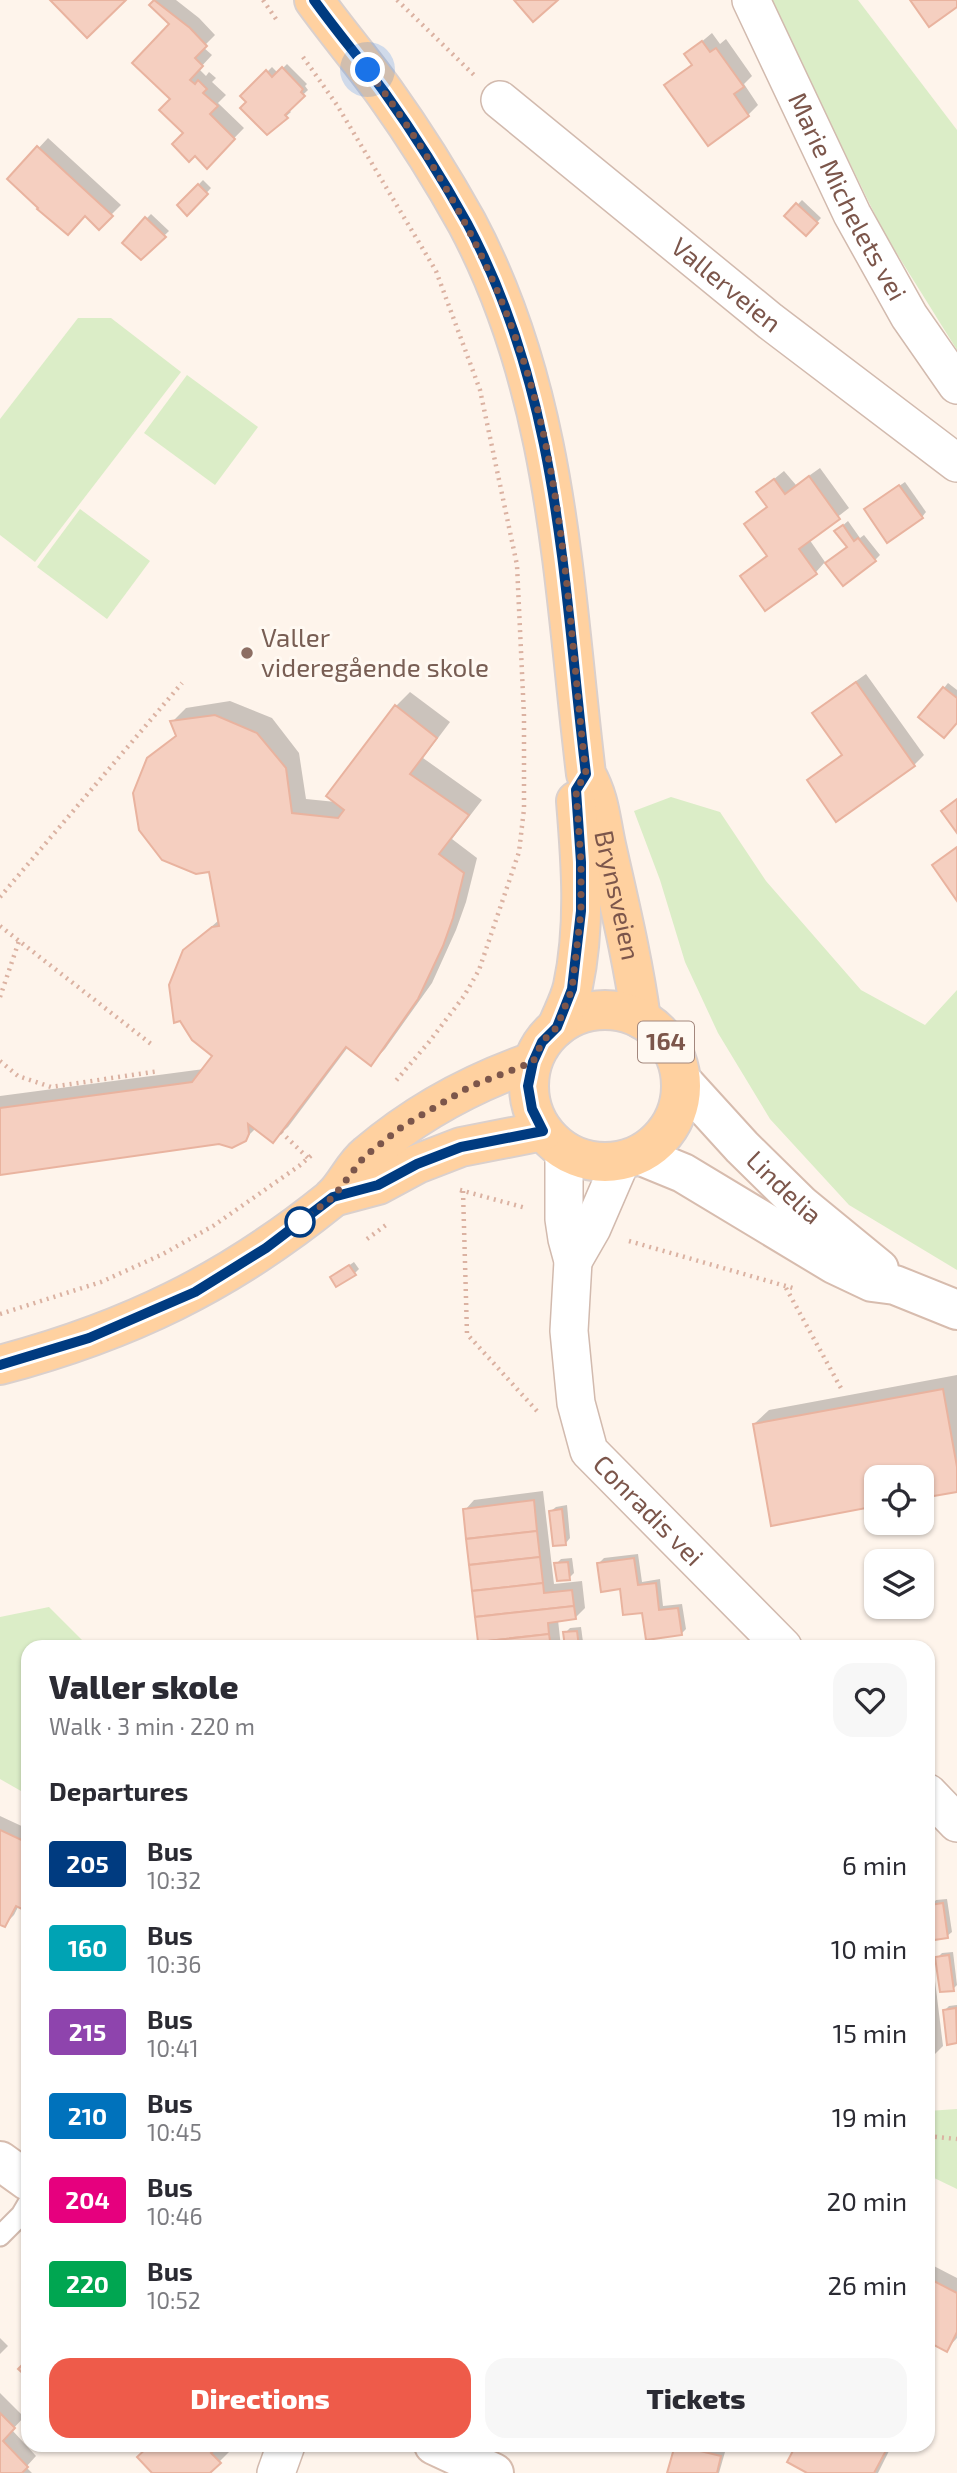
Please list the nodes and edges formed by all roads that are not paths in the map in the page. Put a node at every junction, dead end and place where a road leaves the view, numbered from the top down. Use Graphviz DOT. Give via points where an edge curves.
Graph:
graph roads {
  1 [pos="314,0"];
  2 [pos="751,0"];
  3 [pos="500,100"];
  4 [pos="957,385"];
  5 [pos="957,463"];
  6 [pos="586,774"];
  7 [pos="641,1019"];
  8 [pos="557,1027"];
  9 [pos="533,1062"];
  10 [pos="681,1080"];
  11 [pos="554,1141"];
  12 [pos="630,1158"];
  13 [pos="333,1197"];
  14 [pos="573,1261"];
  15 [pos="895,1285"];
  16 [pos="957,1310"];
  17 [pos="0,1365"];
  18 [pos="776,1640"];
  19 [pos="935,1800"];
  20 [pos="957,1823"];
  21 [pos="0,2161"];
  22 [pos="21,2176"];
  23 [pos="21,2215"];
  24 [pos="0,2236"];
  25 [pos="284,2452"];
  26 [pos="449,2452"];
  27 [pos="276,2473"];
  28 [pos="494,2473"];
  1 -- 6 [label="main road, Brynsveien / 164" via="426,154 473,235 518,343 554,492"];
  2 -- 4 [label="street, Marie Michelets vei" via="852,214 909,316"];
  3 -- 5 [label="street, Vallerveien" via="770,321"];
  6 -- 7 [label="main road, Brynsveien / 164" via="597,795"];
  6 -- 8 [label="main road, Brynsveien / 164" via="576,790 581,862 578,956 572,989"];
  7 -- 8 [label="main road, 164" via="620,1011 598,1010 576,1015"];
  7 -- 10 [label="main road, 164" via="662,1035 675,1056"];
  8 -- 9 [label="main road, 164" via="542,1042"];
  9 -- 11 [label="main road, 164" via="528,1086 532,1109"];
  9 -- 13 [label="main road" via="471,1086 403,1126 364,1157"];
  10 -- 12 [label="main road, 164" via="680,1103 671,1124 658,1141"];
  10 -- 15 [label="main road, Lindelia" via="800,1205"];
  11 -- 12 [label="main road" via="592,1161"];
  11 -- 13 [label="main road" via="461,1147 378,1185"];
  11 -- 14 [label="street, Conradis vei"];
  12 -- 14 [label="street, Conradis vei"];
  12 -- 15 [label="main road, Lindelia" via="682,1172 834,1264 872,1282"];
  13 -- 17 [label="main road" via="266,1248 195,1292 89,1338"];
  14 -- 18 [label="street, Conradis vei" via="569,1331 576,1403 589,1451"];
  15 -- 16 [label="main road, Lindelia"];
  19 -- 20 [label="street"];
  21 -- 22 [label="main road"];
  23 -- 24 [label="lane"];
  25 -- 27 [label="street"];
  26 -- 28 [label="main road"];
}
